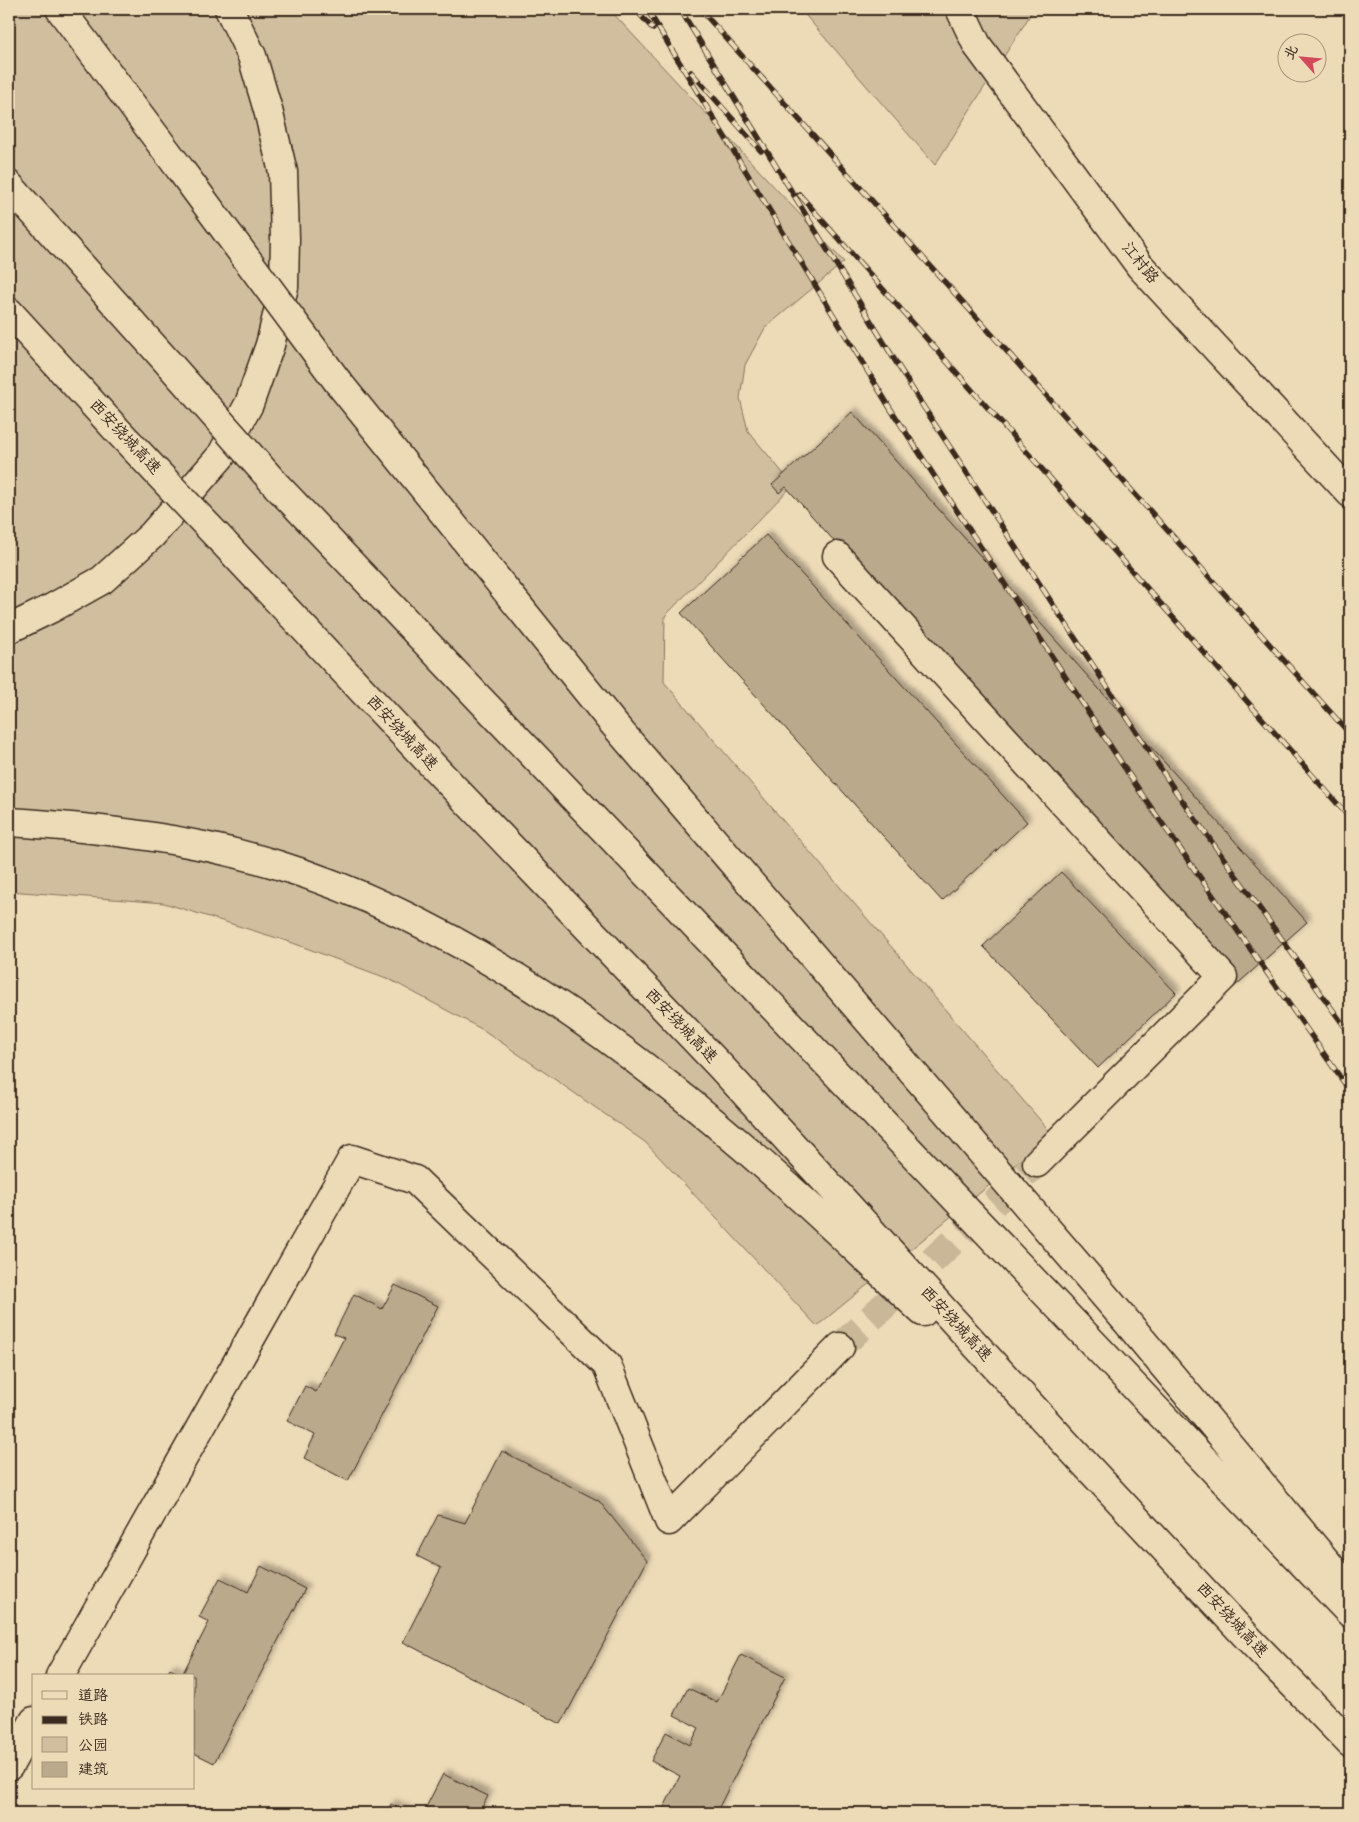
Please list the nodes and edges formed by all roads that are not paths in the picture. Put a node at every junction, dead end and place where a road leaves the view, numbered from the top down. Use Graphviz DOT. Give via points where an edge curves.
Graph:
graph roads {
  1 [pos="60,9"];
  2 [pos="229,9"];
  3 [pos="960,9"];
  4 [pos="9,185"];
  5 [pos="9,312"];
  6 [pos="1350,493"];
  7 [pos="838,556"];
  8 [pos="9,629"];
  9 [pos="9,822"];
  10 [pos="1037,1163"];
  11 [pos="840,1347"];
  12 [pos="1071,1449"];
  13 [pos="1350,1590"];
  14 [pos="1350,1613"];
  15 [pos="61,1674"];
  16 [pos="32,1725"];
  17 [pos="1350,1743"];
  18 [pos="9,1766"];
  1 -- 13 [label="main road, bridge" via="338,382 612,722 1121,1314"];
  2 -- 8 [label="main road" via="252,56 283,172 284,287 261,371 249,404 221,456 152,535 102,580"];
  3 -- 6 [label="main road, 江村路" via="977,44 1140,266"];
  4 -- 14 [label="main road, bridge" via="277,486"];
  5 -- 12 [label="main road, 西安绕城高速, bridge" via="436,769 721,1067"];
  7 -- 10 [label="main road" via="1223,977"];
  9 -- 12 [label="main road" via="150,836 276,864 378,903 435,930 497,966 609,1041 692,1105 774,1174"];
  11 -- 15 [label="main road" via="669,1521 606,1366 415,1180 352,1159"];
  12 -- 17 [label="main road, 西安绕城高速"];
  16 -- 18 [label="main road"];
}
